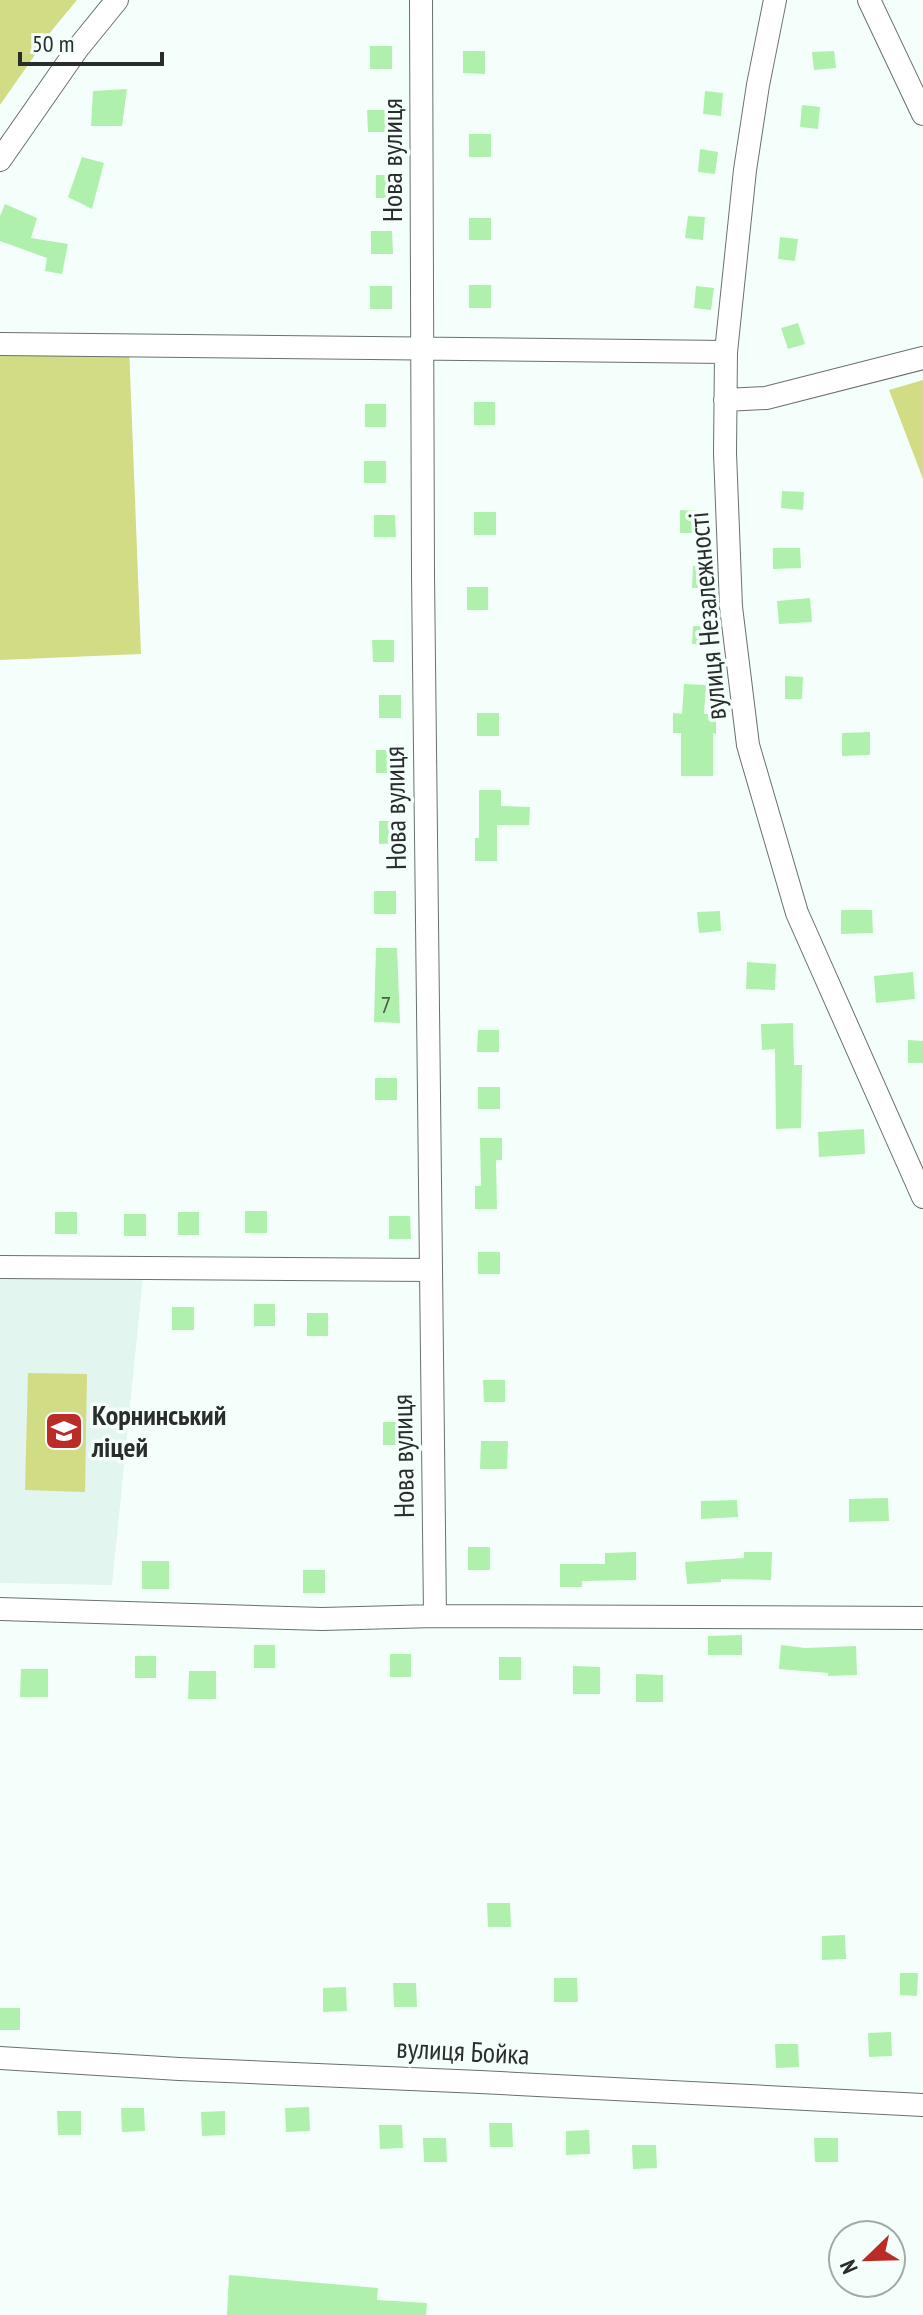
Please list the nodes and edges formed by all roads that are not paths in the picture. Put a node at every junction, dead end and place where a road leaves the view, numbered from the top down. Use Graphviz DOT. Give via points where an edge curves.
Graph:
graph roads {
  1 [pos="117,0"];
  2 [pos="421,0"];
  3 [pos="775,0"];
  4 [pos="869,0"];
  5 [pos="923,114"];
  6 [pos="0,160"];
  7 [pos="0,344"];
  8 [pos="422,348"];
  9 [pos="726,352"];
  10 [pos="923,358"];
  11 [pos="725,400"];
  12 [pos="923,1197"];
  13 [pos="0,1267"];
  14 [pos="431,1270"];
  15 [pos="0,1609"];
  16 [pos="435,1616"];
  17 [pos="923,1618"];
  18 [pos="0,2058"];
  19 [pos="923,2105"];
  1 -- 6 [label="street"];
  2 -- 8 [label="street, Нова вулиця"];
  3 -- 9 [label="street, вулиця Незалежності" via="745,170"];
  4 -- 5 [label="street"];
  7 -- 8 [label="street"];
  8 -- 9 [label="street"];
  8 -- 14 [label="street, Нова вулиця"];
  9 -- 11 [label="street, вулиця Незалежності"];
  10 -- 11 [label="street" via="766,398"];
  11 -- 12 [label="street, вулиця Незалежності" via="731,607 748,745 797,913"];
  13 -- 14 [label="street"];
  14 -- 16 [label="street, Нова вулиця"];
  15 -- 16 [label="street" via="322,1619"];
  16 -- 17 [label="street"];
  18 -- 19 [label="street, вулиця Бойка"];
}
